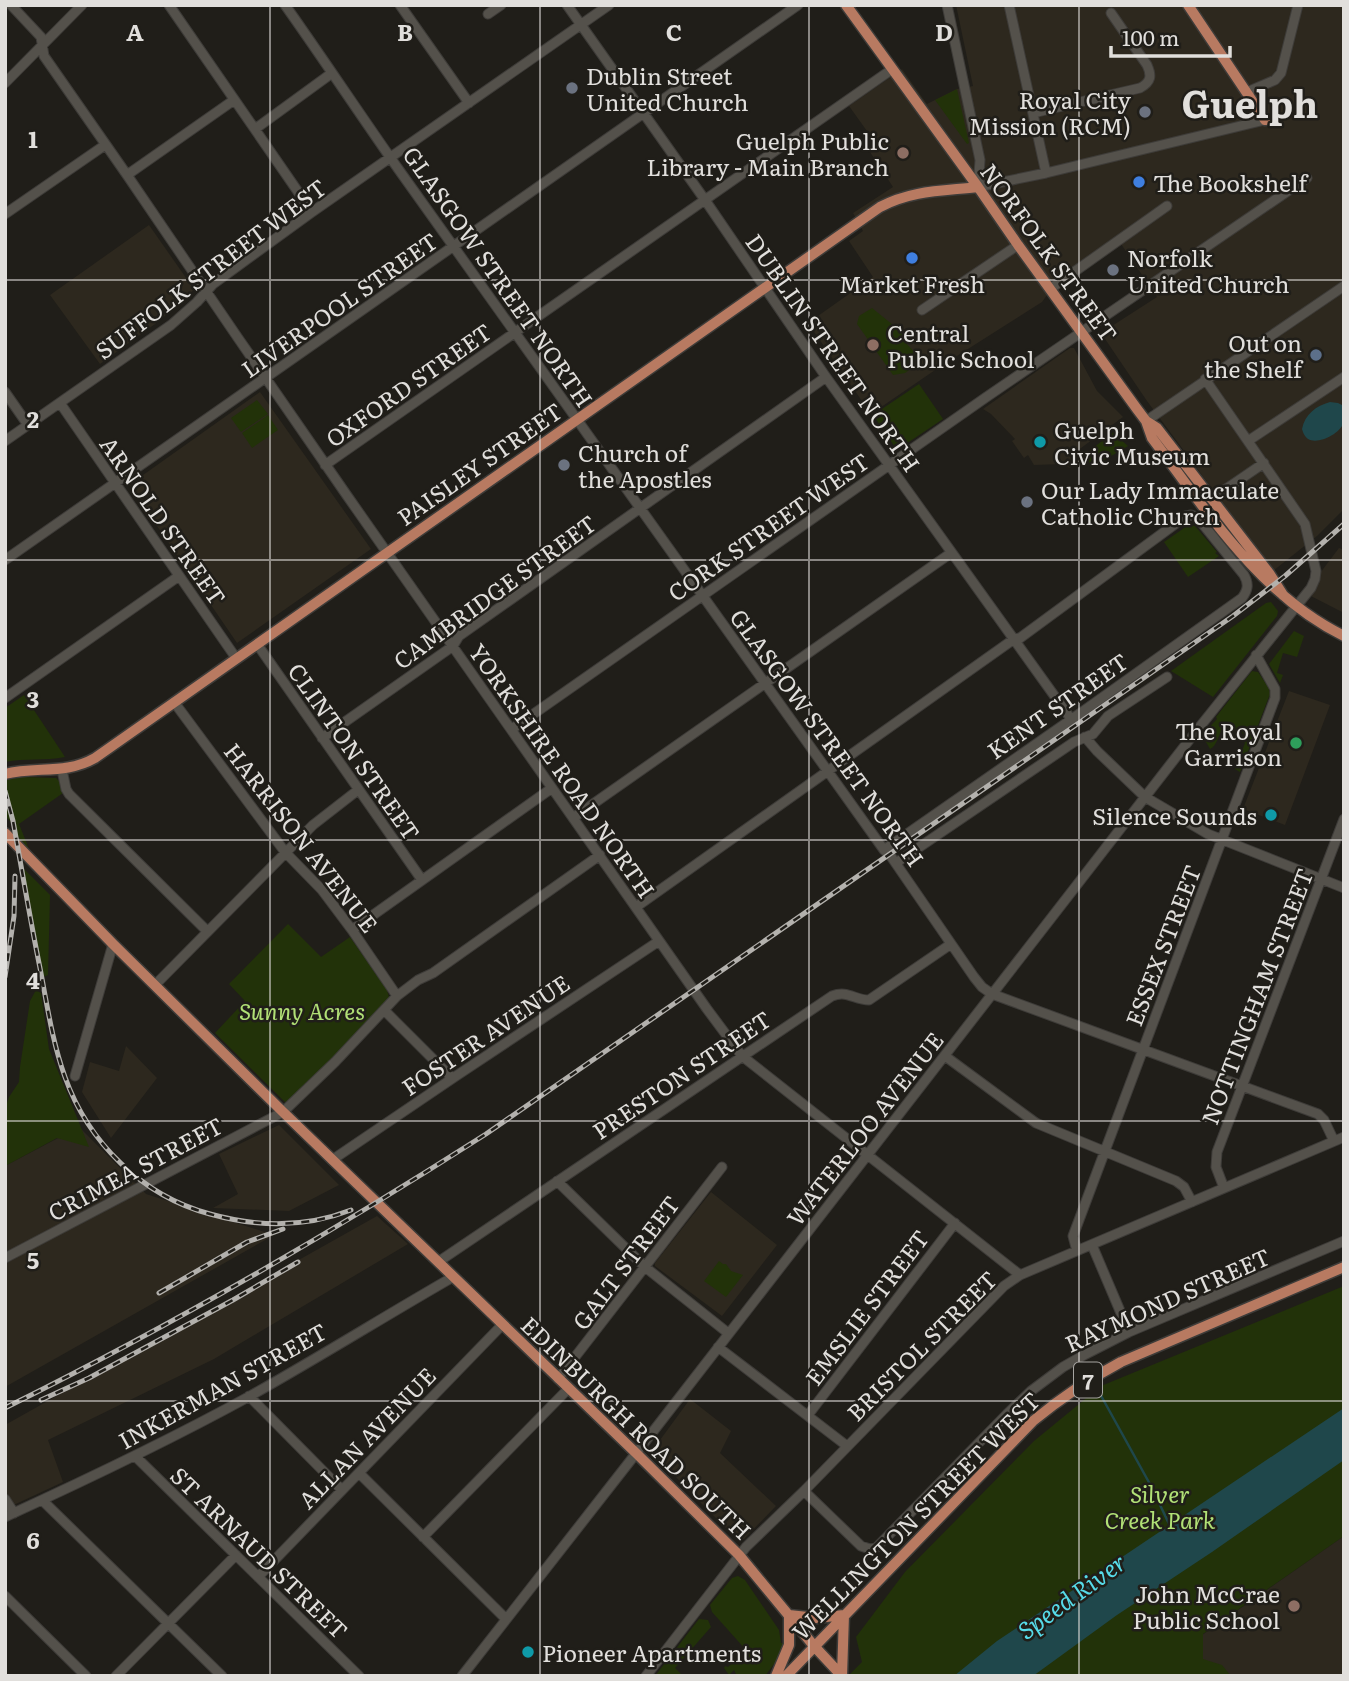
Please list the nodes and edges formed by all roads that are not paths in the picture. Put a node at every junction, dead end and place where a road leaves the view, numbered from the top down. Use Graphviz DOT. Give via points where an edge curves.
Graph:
graph roads {
  1 [pos="11,5"];
  2 [pos="82,5"];
  3 [pos="169,5"];
  4 [pos="285,5"];
  5 [pos="400,5"];
  6 [pos="500,5"];
  7 [pos="566,5"];
  8 [pos="609,5"];
  9 [pos="798,5"];
  10 [pos="846,5"];
  11 [pos="947,5"];
  12 [pos="1009,5"];
  13 [pos="1188,5"];
  14 [pos="1298,5"];
  15 [pos="1111,13"];
  16 [pos="488,14"];
  17 [pos="580,25"];
  18 [pos="43,46"];
  19 [pos="891,70"];
  20 [pos="332,73"];
  21 [pos="5,83"];
  22 [pos="1247,92"];
  23 [pos="234,100"];
  24 [pos="470,103"];
  25 [pos="643,113"];
  26 [pos="1033,113"];
  27 [pos="1265,120"];
  28 [pos="255,129"];
  29 [pos="106,145"];
  30 [pos="391,158"];
  31 [pos="1046,173"];
  32 [pos="127,175"];
  33 [pos="1307,178"];
  34 [pos="978,187"];
  35 [pos="705,200"];
  36 [pos="1167,206"];
  37 [pos="312,212"];
  38 [pos="5,214"];
  39 [pos="1018,245"];
  40 [pos="454,247"];
  41 [pos="1344,286"];
  42 [pos="765,288"];
  43 [pos="1050,289"];
  44 [pos="206,291"];
  45 [pos="922,310"];
  46 [pos="1081,332"];
  47 [pos="515,333"];
  48 [pos="826,377"];
  49 [pos="1344,377"];
  50 [pos="266,379"];
  51 [pos="1205,379"];
  52 [pos="5,392"];
  53 [pos="60,403"];
  54 [pos="577,421"];
  55 [pos="1146,421"];
  56 [pos="28,425"];
  57 [pos="5,441"];
  58 [pos="1248,441"];
  59 [pos="325,464"];
  60 [pos="890,465"];
  61 [pos="1266,467"];
  62 [pos="114,484"];
  63 [pos="1223,491"];
  64 [pos="640,509"];
  65 [pos="387,552"];
  66 [pos="951,553"];
  67 [pos="5,560"];
  68 [pos="178,576"];
  69 [pos="702,596"];
  70 [pos="1297,606"];
  71 [pos="1344,636"];
  72 [pos="1014,639"];
  73 [pos="257,644"];
  74 [pos="453,646"];
  75 [pos="1256,655"];
  76 [pos="236,658"];
  77 [pos="1167,677"];
  78 [pos="765,684"];
  79 [pos="5,698"];
  80 [pos="174,702"];
  81 [pos="1071,719"];
  82 [pos="512,729"];
  83 [pos="1085,737"];
  84 [pos="322,738"];
  85 [pos="62,770"];
  86 [pos="827,771"];
  87 [pos="5,774"];
  88 [pos="552,788"];
  89 [pos="358,790"];
  90 [pos="1145,797"];
  91 [pos="573,818"];
  92 [pos="1344,819"];
  93 [pos="5,833"];
  94 [pos="1222,841"];
  95 [pos="884,850"];
  96 [pos="285,852"];
  97 [pos="600,855"];
  98 [pos="896,863"];
  99 [pos="422,880"];
  100 [pos="1321,880"];
  101 [pos="1344,888"];
  102 [pos="636,906"];
  103 [pos="352,930"];
  104 [pos="207,931"];
  105 [pos="659,941"];
  106 [pos="113,944"];
  107 [pos="951,944"];
  108 [pos="155,985"];
  109 [pos="992,994"];
  110 [pos="397,996"];
  111 [pos="385,1011"];
  112 [pos="1144,1049"];
  113 [pos="742,1056"];
  114 [pos="944,1056"];
  115 [pos="75,1076"];
  116 [pos="452,1078"];
  117 [pos="1243,1086"];
  118 [pos="283,1112"];
  119 [pos="1344,1137"];
  120 [pos="1334,1141"];
  121 [pos="1105,1152"];
  122 [pos="868,1154"];
  123 [pos="332,1160"];
  124 [pos="722,1167"];
  125 [pos="557,1181"];
  126 [pos="1224,1188"];
  127 [pos="1192,1202"];
  128 [pos="955,1223"];
  129 [pos="1344,1241"];
  130 [pos="1092,1245"];
  131 [pos="1077,1251"];
  132 [pos="5,1258"];
  133 [pos="438,1262"];
  134 [pos="645,1267"];
  135 [pos="1344,1267"];
  136 [pos="1020,1275"];
  137 [pos="453,1277"];
  138 [pos="502,1325"];
  139 [pos="1129,1332"];
  140 [pos="728,1333"];
  141 [pos="718,1347"];
  142 [pos="558,1379"];
  143 [pos="568,1389"];
  144 [pos="249,1396"];
  145 [pos="808,1415"];
  146 [pos="847,1446"];
  147 [pos="636,1453"];
  148 [pos="135,1456"];
  149 [pos="359,1473"];
  150 [pos="342,1490"];
  151 [pos="804,1491"];
  152 [pos="5,1499"];
  153 [pos="43,1501"];
  154 [pos="10,1515"];
  155 [pos="423,1537"];
  156 [pos="236,1555"];
  157 [pos="739,1555"];
  158 [pos="258,1577"];
  159 [pos="5,1596"];
  160 [pos="789,1615"];
  161 [pos="844,1615"];
  162 [pos="506,1619"];
  163 [pos="168,1622"];
  164 [pos="814,1646"];
  165 [pos="86,1676"];
  166 [pos="116,1676"];
  167 [pos="222,1676"];
  168 [pos="359,1676"];
  169 [pos="462,1676"];
  170 [pos="646,1676"];
  171 [pos="776,1676"];
  172 [pos="786,1676"];
  173 [pos="840,1676"];
  1 -- 18 [label="street, YORKSHIRE ROAD NORTH" via="41,37"];
  2 -- 18 [label="street"];
  3 -- 23 [label="street"];
  4 -- 20 [label="street, GLASGOW STREET NORTH"];
  5 -- 24 [label="street"];
  6 -- 16 [label="street"];
  7 -- 17 [label="street, DUBLIN STREET NORTH"];
  8 -- 17 [label="street, SUFFOLK STREET WEST"];
  9 -- 25 [label="street, LIVERPOOL STREET"];
  10 -- 19 [label="main road, NORFOLK STREET"];
  11 -- 34 [label="street" via="979,160"];
  12 -- 26 [label="street"];
  13 -- 22 [label="main road"];
  14 -- 22 [label="street" via="1281,73"];
  15 -- 26 [label="street" via="1147,65 1151,74 1147,83"];
  17 -- 24 [label="street, SUFFOLK STREET WEST"];
  17 -- 25 [label="street, DUBLIN STREET NORTH"];
  18 -- 21 [label="street"];
  18 -- 29 [label="street, YORKSHIRE ROAD NORTH" via="44,56"];
  19 -- 34 [label="main road, NORFOLK STREET"];
  19 -- 35 [label="street, OXFORD STREET"];
  20 -- 28 [label="street"];
  20 -- 30 [label="street, GLASGOW STREET NORTH"];
  22 -- 27 [label="main road"];
  23 -- 28 [label="street"];
  23 -- 32 [label="street"];
  24 -- 30 [label="street, SUFFOLK STREET WEST"];
  25 -- 35 [label="street, DUBLIN STREET NORTH"];
  25 -- 40 [label="street, LIVERPOOL STREET"];
  26 -- 31 [label="street"];
  27 -- 31 [label="street"];
  28 -- 37 [label="street"];
  29 -- 32 [label="street, YORKSHIRE ROAD NORTH"];
  29 -- 38 [label="street"];
  30 -- 37 [label="street, SUFFOLK STREET WEST"];
  30 -- 40 [label="street, GLASGOW STREET NORTH"];
  31 -- 34 [label="street"];
  32 -- 44 [label="street, YORKSHIRE ROAD NORTH"];
  33 -- 46 [label="street, CORK STREET WEST"];
  34 -- 39 [label="main road, NORFOLK STREET"];
  34 -- 42 [label="main road, PAISLEY STREET" via="893,200"];
  35 -- 42 [label="street, DUBLIN STREET NORTH"];
  35 -- 47 [label="street, OXFORD STREET"];
  36 -- 43 [label="street"];
  37 -- 44 [label="street, SUFFOLK STREET WEST"];
  39 -- 43 [label="main road, NORFOLK STREET"];
  39 -- 45 [label="street"];
  40 -- 47 [label="street, GLASGOW STREET NORTH"];
  40 -- 50 [label="street, LIVERPOOL STREET"];
  41 -- 51 [label="street"];
  42 -- 48 [label="street, DUBLIN STREET NORTH"];
  42 -- 54 [label="main road, PAISLEY STREET"];
  43 -- 46 [label="main road, NORFOLK STREET"];
  44 -- 50 [label="street, YORKSHIRE ROAD NORTH"];
  44 -- 53 [label="street, SUFFOLK STREET WEST" via="171,325"];
  46 -- 55 [label="main road, NORFOLK STREET"];
  46 -- 60 [label="street, CORK STREET WEST"];
  47 -- 54 [label="street, GLASGOW STREET NORTH"];
  47 -- 59 [label="street, OXFORD STREET"];
  48 -- 60 [label="street, DUBLIN STREET NORTH"];
  48 -- 64 [label="street, CAMBRIDGE STREET"];
  49 -- 58 [label="street"];
  50 -- 59 [label="street, YORKSHIRE ROAD NORTH"];
  50 -- 62 [label="street, LIVERPOOL STREET"];
  51 -- 55 [label="street"];
  51 -- 58 [label="street, WATERLOO AVENUE"];
  52 -- 56 [label="street"];
  53 -- 56 [label="street, SUFFOLK STREET WEST"];
  53 -- 62 [label="street, ARNOLD STREET"];
  54 -- 64 [label="street, GLASGOW STREET NORTH"];
  54 -- 65 [label="main road, PAISLEY STREET"];
  55 -- 70 [label="main road, NORFOLK STREET" via="1157,428 1283,595"];
  56 -- 57 [label="street, SUFFOLK STREET WEST"];
  58 -- 61 [label="street, WATERLOO AVENUE"];
  59 -- 65 [label="street, YORKSHIRE ROAD NORTH"];
  60 -- 66 [label="street, DUBLIN STREET NORTH"];
  60 -- 69 [label="street, CORK STREET WEST"];
  61 -- 63 [label="street"];
  61 -- 70 [label="street, WATERLOO AVENUE" via="1309,537 1315,579"];
  62 -- 67 [label="street, LIVERPOOL STREET"];
  62 -- 68 [label="street, ARNOLD STREET"];
  64 -- 69 [label="street, GLASGOW STREET NORTH"];
  64 -- 74 [label="street, CAMBRIDGE STREET" via="459,636"];
  65 -- 73 [label="main road, PAISLEY STREET"];
  65 -- 74 [label="street, YORKSHIRE ROAD NORTH"];
  66 -- 72 [label="street, DUBLIN STREET NORTH"];
  66 -- 78 [label="street"];
  68 -- 76 [label="street, ARNOLD STREET"];
  68 -- 79 [label="street"];
  69 -- 78 [label="street, GLASGOW STREET NORTH"];
  69 -- 82 [label="street, CORK STREET WEST"];
  70 -- 71 [label="main road, NORFOLK STREET"];
  70 -- 75 [label="street, WATERLOO AVENUE"];
  72 -- 81 [label="street, DUBLIN STREET NORTH"];
  72 -- 81 [label="street, KENT STREET" via="1186,516 1197,517 1238,566 1247,581 1242,598"];
  72 -- 86 [label="street"];
  73 -- 76 [label="main road, PAISLEY STREET"];
  73 -- 84 [label="street, CLINTON STREET"];
  74 -- 82 [label="street, YORKSHIRE ROAD NORTH"];
  74 -- 84 [label="street, CAMBRIDGE STREET"];
  75 -- 90 [label="street, WATERLOO AVENUE"];
  75 -- 94 [label="street, ESSEX STREET" via="1275,689 1275,698"];
  76 -- 80 [label="main road, PAISLEY STREET"];
  77 -- 83 [label="street, KENT STREET"];
  78 -- 86 [label="street, GLASGOW STREET NORTH"];
  78 -- 91 [label="street"];
  80 -- 85 [label="main road, PAISLEY STREET" via="95,758"];
  80 -- 96 [label="street, HARRISON AVENUE"];
  81 -- 95 [label="street, KENT STREET"];
  82 -- 88 [label="street, YORKSHIRE ROAD NORTH"];
  83 -- 90 [label="street"];
  83 -- 98 [label="street, KENT STREET"];
  84 -- 89 [label="street, CLINTON STREET"];
  85 -- 87 [label="main road, PAISLEY STREET"];
  85 -- 104 [label="street" via="71,797"];
  86 -- 95 [label="street, GLASGOW STREET NORTH"];
  86 -- 102 [label="street"];
  88 -- 91 [label="street, YORKSHIRE ROAD NORTH"];
  88 -- 99 [label="street"];
  89 -- 96 [label="street"];
  89 -- 99 [label="street, CLINTON STREET"];
  90 -- 94 [label="street"];
  90 -- 109 [label="street, WATERLOO AVENUE"];
  91 -- 97 [label="street, YORKSHIRE ROAD NORTH"];
  92 -- 100 [label="street, NOTTINGHAM STREET"];
  93 -- 106 [label="main road, EDINBURGH ROAD SOUTH"];
  94 -- 100 [label="street"];
  94 -- 112 [label="street, ESSEX STREET"];
  95 -- 98 [label="street, GLASGOW STREET NORTH"];
  96 -- 103 [label="street, HARRISON AVENUE"];
  96 -- 104 [label="street"];
  97 -- 102 [label="street, YORKSHIRE ROAD NORTH"];
  97 -- 110 [label="street, CRIMEA STREET"];
  98 -- 107 [label="street, GLASGOW STREET NORTH"];
  99 -- 103 [label="street"];
  100 -- 101 [label="street"];
  100 -- 117 [label="street, NOTTINGHAM STREET"];
  102 -- 105 [label="street, YORKSHIRE ROAD NORTH"];
  103 -- 110 [label="street, HARRISON AVENUE"];
  104 -- 108 [label="street"];
  105 -- 113 [label="street, YORKSHIRE ROAD NORTH"];
  105 -- 116 [label="street, FOSTER AVENUE"];
  106 -- 108 [label="main road, EDINBURGH ROAD SOUTH"];
  106 -- 115 [label="street"];
  107 -- 109 [label="street, GLASGOW STREET NORTH"];
  107 -- 113 [label="street, PRESTON STREET" via="874,997 832,996"];
  108 -- 118 [label="main road, EDINBURGH ROAD SOUTH"];
  109 -- 112 [label="street"];
  109 -- 114 [label="street, WATERLOO AVENUE"];
  110 -- 111 [label="street, CRIMEA STREET"];
  111 -- 116 [label="street"];
  111 -- 118 [label="street, CRIMEA STREET"];
  112 -- 117 [label="street"];
  112 -- 121 [label="street, ESSEX STREET"];
  113 -- 122 [label="street, YORKSHIRE ROAD NORTH"];
  113 -- 125 [label="street, PRESTON STREET"];
  114 -- 121 [label="street" via="1036,1123"];
  114 -- 122 [label="street, WATERLOO AVENUE"];
  116 -- 123 [label="street, FOSTER AVENUE"];
  117 -- 120 [label="street" via="1318,1114"];
  117 -- 126 [label="street, NOTTINGHAM STREET" via="1215,1160"];
  118 -- 123 [label="main road, EDINBURGH ROAD SOUTH"];
  118 -- 132 [label="street, CRIMEA STREET"];
  119 -- 120 [label="street, BRISTOL STREET"];
  120 -- 126 [label="street, BRISTOL STREET"];
  121 -- 127 [label="street" via="1176,1181"];
  121 -- 131 [label="street, ESSEX STREET" via="1073,1236"];
  122 -- 128 [label="street, YORKSHIRE ROAD NORTH"];
  122 -- 140 [label="street, WATERLOO AVENUE"];
  123 -- 133 [label="main road, EDINBURGH ROAD SOUTH"];
  124 -- 134 [label="street, GALT STREET"];
  125 -- 133 [label="street, PRESTON STREET"];
  125 -- 134 [label="street"];
  126 -- 127 [label="street, BRISTOL STREET"];
  127 -- 130 [label="street, BRISTOL STREET"];
  128 -- 136 [label="street, YORKSHIRE ROAD NORTH"];
  128 -- 145 [label="street, EMSLIE STREET"];
  129 -- 139 [label="street, RAYMOND STREET"];
  130 -- 131 [label="street, BRISTOL STREET"];
  130 -- 139 [label="street"];
  131 -- 136 [label="street, BRISTOL STREET"];
  133 -- 137 [label="main road, EDINBURGH ROAD SOUTH"];
  134 -- 140 [label="street"];
  134 -- 142 [label="street, GALT STREET"];
  135 -- 161 [label="main road, WELLINGTON STREET WEST / 7" via="1121,1362 1062,1397 1033,1421"];
  136 -- 146 [label="street, BRISTOL STREET"];
  137 -- 138 [label="main road, EDINBURGH ROAD SOUTH"];
  137 -- 144 [label="street, INKERMAN STREET"];
  138 -- 142 [label="main road, EDINBURGH ROAD SOUTH"];
  138 -- 149 [label="street, ALLAN AVENUE"];
  139 -- 151 [label="street, RAYMOND STREET" via="1071,1362 1031,1391 876,1548 861,1546"];
  140 -- 141 [label="street, WATERLOO AVENUE"];
  141 -- 145 [label="street"];
  141 -- 147 [label="street, WATERLOO AVENUE"];
  142 -- 143 [label="main road, EDINBURGH ROAD SOUTH"];
  143 -- 147 [label="main road, EDINBURGH ROAD SOUTH"];
  143 -- 155 [label="street"];
  144 -- 148 [label="street, INKERMAN STREET"];
  144 -- 150 [label="street"];
  145 -- 146 [label="street"];
  146 -- 151 [label="street, BRISTOL STREET"];
  147 -- 157 [label="main road, EDINBURGH ROAD SOUTH"];
  147 -- 162 [label="street, WATERLOO AVENUE"];
  148 -- 153 [label="street, INKERMAN STREET"];
  148 -- 156 [label="street, ST ARNAUD STREET"];
  149 -- 150 [label="street, ALLAN AVENUE"];
  149 -- 155 [label="street"];
  150 -- 158 [label="street, ALLAN AVENUE"];
  151 -- 157 [label="street, BRISTOL STREET"];
  152 -- 154 [label="street"];
  153 -- 154 [label="street, INKERMAN STREET"];
  153 -- 163 [label="street"];
  155 -- 162 [label="street"];
  156 -- 158 [label="street, ST ARNAUD STREET"];
  156 -- 163 [label="street"];
  157 -- 160 [label="main road, EDINBURGH ROAD SOUTH"];
  157 -- 170 [label="street, BRISTOL STREET"];
  158 -- 168 [label="street, ST ARNAUD STREET"];
  159 -- 165 [label="street"];
  160 -- 161 [label="main road"];
  160 -- 164 [label="main road, EDINBURGH ROAD SOUTH"];
  160 -- 171 [label="main road" via="789,1645"];
  161 -- 164 [label="main road, WELLINGTON STREET WEST / 7"];
  161 -- 173 [label="main road"];
  162 -- 169 [label="street, WATERLOO AVENUE"];
  163 -- 166 [label="street"];
  163 -- 167 [label="street"];
  164 -- 172 [label="main road, WELLINGTON STREET WEST / 7"];
  164 -- 173 [label="main road, EDINBURGH ROAD SOUTH"];
}
